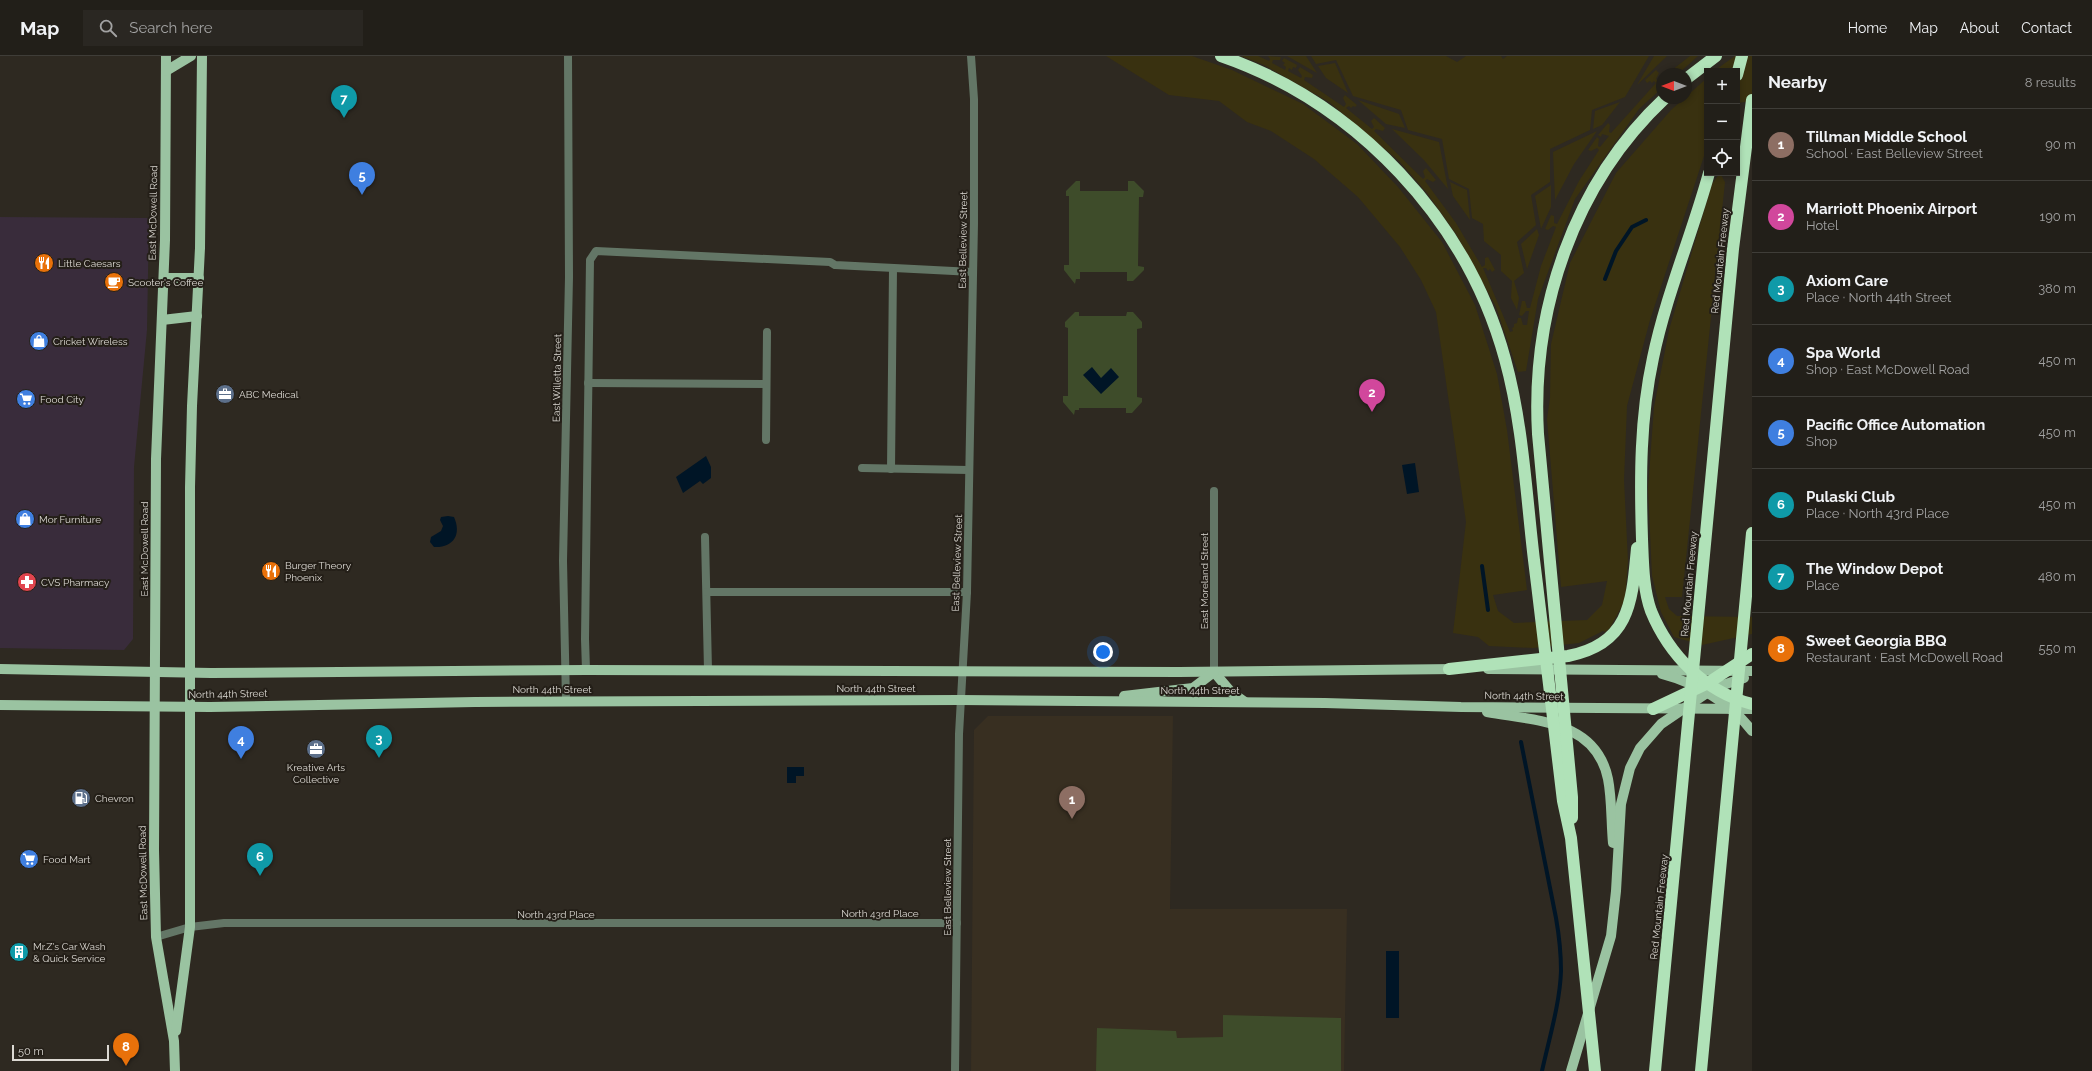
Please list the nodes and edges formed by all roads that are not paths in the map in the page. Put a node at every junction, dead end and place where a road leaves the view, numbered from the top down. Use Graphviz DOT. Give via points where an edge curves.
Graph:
graph roads {
  1 [pos="166,56"];
  2 [pos="191,56"];
  3 [pos="202,56"];
  4 [pos="568,56"];
  5 [pos="971,56"];
  6 [pos="1221,56"];
  7 [pos="1716,56"];
  8 [pos="1742,56"];
  9 [pos="1739,68"];
  10 [pos="166,72"];
  11 [pos="1692,74"];
  12 [pos="1752,101"];
  13 [pos="1659,104"];
  14 [pos="1708,176"];
  15 [pos="893,269"];
  16 [pos="973,272"];
  17 [pos="164,278"];
  18 [pos="199,278"];
  19 [pos="197,316"];
  20 [pos="162,320"];
  21 [pos="767,332"];
  22 [pos="588,383"];
  23 [pos="766,384"];
  24 [pos="766,440"];
  25 [pos="862,468"];
  26 [pos="891,469"];
  27 [pos="969,470"];
  28 [pos="1214,491"];
  29 [pos="1641,495"];
  30 [pos="1752,534"];
  31 [pos="705,537"];
  32 [pos="707,592"];
  33 [pos="967,592"];
  34 [pos="1752,654"];
  35 [pos="0,669"];
  36 [pos="1449,669"];
  37 [pos="565,670"];
  38 [pos="586,670"];
  39 [pos="708,670"];
  40 [pos="1650,670"];
  41 [pos="1691,670"];
  42 [pos="1728,670"];
  43 [pos="154,671"];
  44 [pos="963,671"];
  45 [pos="1752,671"];
  46 [pos="189,672"];
  47 [pos="1214,672"];
  48 [pos="1752,676"];
  49 [pos="1707,688"];
  50 [pos="960,700"];
  51 [pos="566,701"];
  52 [pos="1077,701"];
  53 [pos="1245,702"];
  54 [pos="1752,704"];
  55 [pos="0,705"];
  56 [pos="154,706"];
  57 [pos="189,707"];
  58 [pos="1461,707"];
  59 [pos="1684,708"];
  60 [pos="1728,708"];
  61 [pos="1653,709"];
  62 [pos="1752,709"];
  63 [pos="1752,731"];
  64 [pos="1571,838"];
  65 [pos="1616,891"];
  66 [pos="957,923"];
  67 [pos="190,927"];
  68 [pos="156,937"];
  69 [pos="174,1041"];
  70 [pos="175,1071"];
  71 [pos="955,1071"];
  72 [pos="1571,1071"];
  73 [pos="1595,1071"];
  74 [pos="1655,1071"];
  75 [pos="1701,1071"];
  1 -- 10 [label="main road, East McDowell Road"];
  2 -- 10 [label="main road"];
  3 -- 18 [label="main road, East McDowell Road"];
  4 -- 37 [label="street, East Willetta Street" via="569,277 563,561"];
  5 -- 16 [label="street, East Belleview Street" via="974,99"];
  6 -- 64 [label="highway" via="1251,67 1323,107 1387,160 1413,188 1453,243 1485,303 1508,370 1518,424 1563,800"];
  7 -- 11 [label="highway"];
  8 -- 9 [label="highway"];
  10 -- 17 [label="main road, East McDowell Road"];
  12 -- 74 [label="highway, Red Mountain Freeway" via="1733,249"];
  13 -- 64 [label="highway" via="1615,156 1589,198 1561,262 1546,314 1539,351 1536,413 1572,797"];
  14 -- 29 [label="highway" via="1670,295 1647,386 1641,437"];
  15 -- 16 [label="street"];
  15 -- 22 [label="street" via="835,265 830,262 596,250 590,260"];
  15 -- 26 [label="street"];
  16 -- 27 [label="street, East Belleview Street"];
  17 -- 18 [label="main road"];
  17 -- 20 [label="main road, East McDowell Road"];
  18 -- 19 [label="main road, East McDowell Road"];
  19 -- 20 [label="main road"];
  19 -- 46 [label="main road, East McDowell Road" via="190,455"];
  20 -- 43 [label="main road, East McDowell Road" via="156,458"];
  21 -- 23 [label="street"];
  22 -- 23 [label="street"];
  22 -- 38 [label="street"];
  23 -- 24 [label="street"];
  25 -- 26 [label="street"];
  26 -- 27 [label="street"];
  27 -- 33 [label="street, East Belleview Street"];
  28 -- 47 [label="street, East Moreland Street"];
  29 -- 36 [label="highway" via="1631,603 1620,626 1608,639 1587,651 1568,656"];
  29 -- 41 [label="highway" via="1645,582 1651,609 1662,633"];
  30 -- 75 [label="highway"];
  31 -- 32 [label="street"];
  32 -- 33 [label="street"];
  32 -- 39 [label="street"];
  33 -- 44 [label="street, East Belleview Street"];
  34 -- 42 [label="highway"];
  35 -- 43 [label="main road, North 44th Street"];
  36 -- 40 [label="main road, North 44th Street"];
  36 -- 47 [label="main road, North 44th Street"];
  37 -- 38 [label="main road, North 44th Street"];
  37 -- 46 [label="main road, North 44th Street"];
  37 -- 51 [label="street, East Willetta Street"];
  38 -- 39 [label="main road, North 44th Street"];
  39 -- 44 [label="main road, North 44th Street"];
  40 -- 41 [label="main road, North 44th Street"];
  40 -- 49 [label="main road"];
  41 -- 42 [label="main road, North 44th Street"];
  41 -- 49 [label="highway"];
  42 -- 45 [label="main road, North 44th Street"];
  42 -- 49 [label="highway"];
  43 -- 46 [label="main road, North 44th Street"];
  43 -- 56 [label="main road, East McDowell Road"];
  44 -- 47 [label="main road, North 44th Street"];
  44 -- 50 [label="street, East Belleview Street"];
  46 -- 57 [label="main road, East McDowell Road"];
  47 -- 52 [label="main road" via="1193,688"];
  47 -- 53 [label="main road" via="1231,692"];
  48 -- 49 [label="main road"];
  49 -- 54 [label="highway"];
  49 -- 59 [label="main road"];
  49 -- 60 [label="main road"];
  49 -- 61 [label="highway"];
  50 -- 51 [label="main road, North 44th Street"];
  50 -- 52 [label="main road, North 44th Street"];
  50 -- 66 [label="street, East Belleview Street"];
  51 -- 57 [label="main road, North 44th Street"];
  52 -- 53 [label="main road, North 44th Street"];
  53 -- 58 [label="main road, North 44th Street"];
  55 -- 56 [label="main road, North 44th Street"];
  56 -- 57 [label="main road, North 44th Street"];
  56 -- 68 [label="main road, East McDowell Road"];
  57 -- 67 [label="main road, East McDowell Road"];
  58 -- 61 [label="main road, North 44th Street"];
  58 -- 65 [label="main road" via="1560,726 1574,732 1594,747 1603,761 1609,787"];
  59 -- 60 [label="main road, North 44th Street"];
  59 -- 61 [label="main road, North 44th Street"];
  59 -- 65 [label="main road" via="1655,730 1640,748 1630,768 1621,804"];
  60 -- 62 [label="main road, North 44th Street"];
  60 -- 63 [label="main road"];
  64 -- 73 [label="highway"];
  65 -- 72 [label="main road" via="1611,936"];
  66 -- 67 [label="street, North 43rd Place" via="224,923"];
  66 -- 71 [label="street, East Belleview Street"];
  67 -- 68 [label="street, North 43rd Place"];
  67 -- 69 [label="main road, East McDowell Road"];
  68 -- 69 [label="main road, East McDowell Road"];
  69 -- 70 [label="main road, East McDowell Road"];
}
